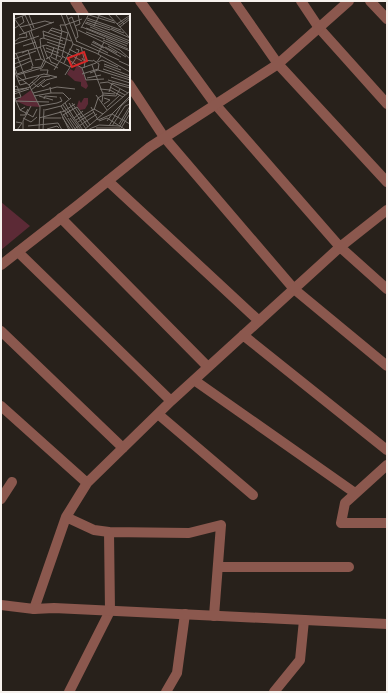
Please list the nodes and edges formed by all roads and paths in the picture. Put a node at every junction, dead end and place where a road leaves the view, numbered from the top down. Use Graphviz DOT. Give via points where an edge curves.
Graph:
graph roads {
  1 [pos="75,1"];
  2 [pos="140,1"];
  3 [pos="234,1"];
  4 [pos="301,1"];
  5 [pos="349,1"];
  6 [pos="370,1"];
  7 [pos="83,14"];
  8 [pos="387,19"];
  9 [pos="319,28"];
  10 [pos="278,64"];
  11 [pos="130,86"];
  12 [pos="215,104"];
  13 [pos="387,104"];
  14 [pos="164,137"];
  15 [pos="108,181"];
  16 [pos="387,182"];
  17 [pos="385,216"];
  18 [pos="61,218"];
  19 [pos="340,248"];
  20 [pos="18,252"];
  21 [pos="1,265"];
  22 [pos="294,289"];
  23 [pos="387,289"];
  24 [pos="259,320"];
  25 [pos="1,331"];
  26 [pos="243,335"];
  27 [pos="387,366"];
  28 [pos="208,367"];
  29 [pos="194,380"];
  30 [pos="171,401"];
  31 [pos="1,406"];
  32 [pos="158,414"];
  33 [pos="124,448"];
  34 [pos="387,450"];
  35 [pos="387,465"];
  36 [pos="12,482"];
  37 [pos="87,483"];
  38 [pos="355,493"];
  39 [pos="253,495"];
  40 [pos="1,499"];
  41 [pos="66,517"];
  42 [pos="387,524"];
  43 [pos="109,532"];
  44 [pos="218,567"];
  45 [pos="350,567"];
  46 [pos="1,605"];
  47 [pos="34,609"];
  48 [pos="110,611"];
  49 [pos="185,614"];
  50 [pos="214,616"];
  51 [pos="304,620"];
  52 [pos="387,624"];
  53 [pos="69,692"];
  54 [pos="166,692"];
  55 [pos="274,692"];
  1 -- 7 [label="street"];
  2 -- 12 [label="street"];
  3 -- 10 [label="street"];
  4 -- 9 [label="street"];
  5 -- 9 [label="street"];
  6 -- 8 [label="street"];
  9 -- 10 [label="street"];
  9 -- 13 [label="street"];
  10 -- 12 [label="street"];
  10 -- 16 [label="street"];
  11 -- 14 [label="street"];
  12 -- 14 [label="street"];
  12 -- 19 [label="street"];
  14 -- 15 [label="street"];
  14 -- 22 [label="street"];
  15 -- 18 [label="street"];
  15 -- 24 [label="street"];
  17 -- 19 [label="street"];
  18 -- 20 [label="street"];
  18 -- 28 [label="street"];
  19 -- 22 [label="street"];
  19 -- 23 [label="street"];
  20 -- 21 [label="street"];
  20 -- 30 [label="street"];
  22 -- 24 [label="street"];
  22 -- 27 [label="street"];
  24 -- 26 [label="street"];
  25 -- 33 [label="street"];
  26 -- 28 [label="street"];
  26 -- 34 [label="street"];
  28 -- 29 [label="street"];
  29 -- 30 [label="street"];
  29 -- 38 [label="street"];
  30 -- 32 [label="street"];
  31 -- 37 [label="street"];
  32 -- 33 [label="street"];
  32 -- 39 [label="street"];
  33 -- 37 [label="street"];
  35 -- 38 [label="street"];
  36 -- 40 [label="street"];
  37 -- 41 [label="street"];
  38 -- 42 [label="street" via="345,502 341,523"];
  41 -- 43 [label="street" via="94,530"];
  41 -- 47 [label="street"];
  43 -- 44 [label="street" via="189,533 222,525"];
  43 -- 48 [label="street"];
  44 -- 45 [label="street"];
  44 -- 50 [label="street"];
  46 -- 47 [label="street"];
  47 -- 48 [label="street"];
  48 -- 49 [label="street"];
  48 -- 53 [label="street"];
  49 -- 50 [label="street"];
  49 -- 54 [label="street" via="177,672"];
  50 -- 51 [label="street"];
  51 -- 52 [label="street"];
  51 -- 55 [label="street" via="300,660"];
}
